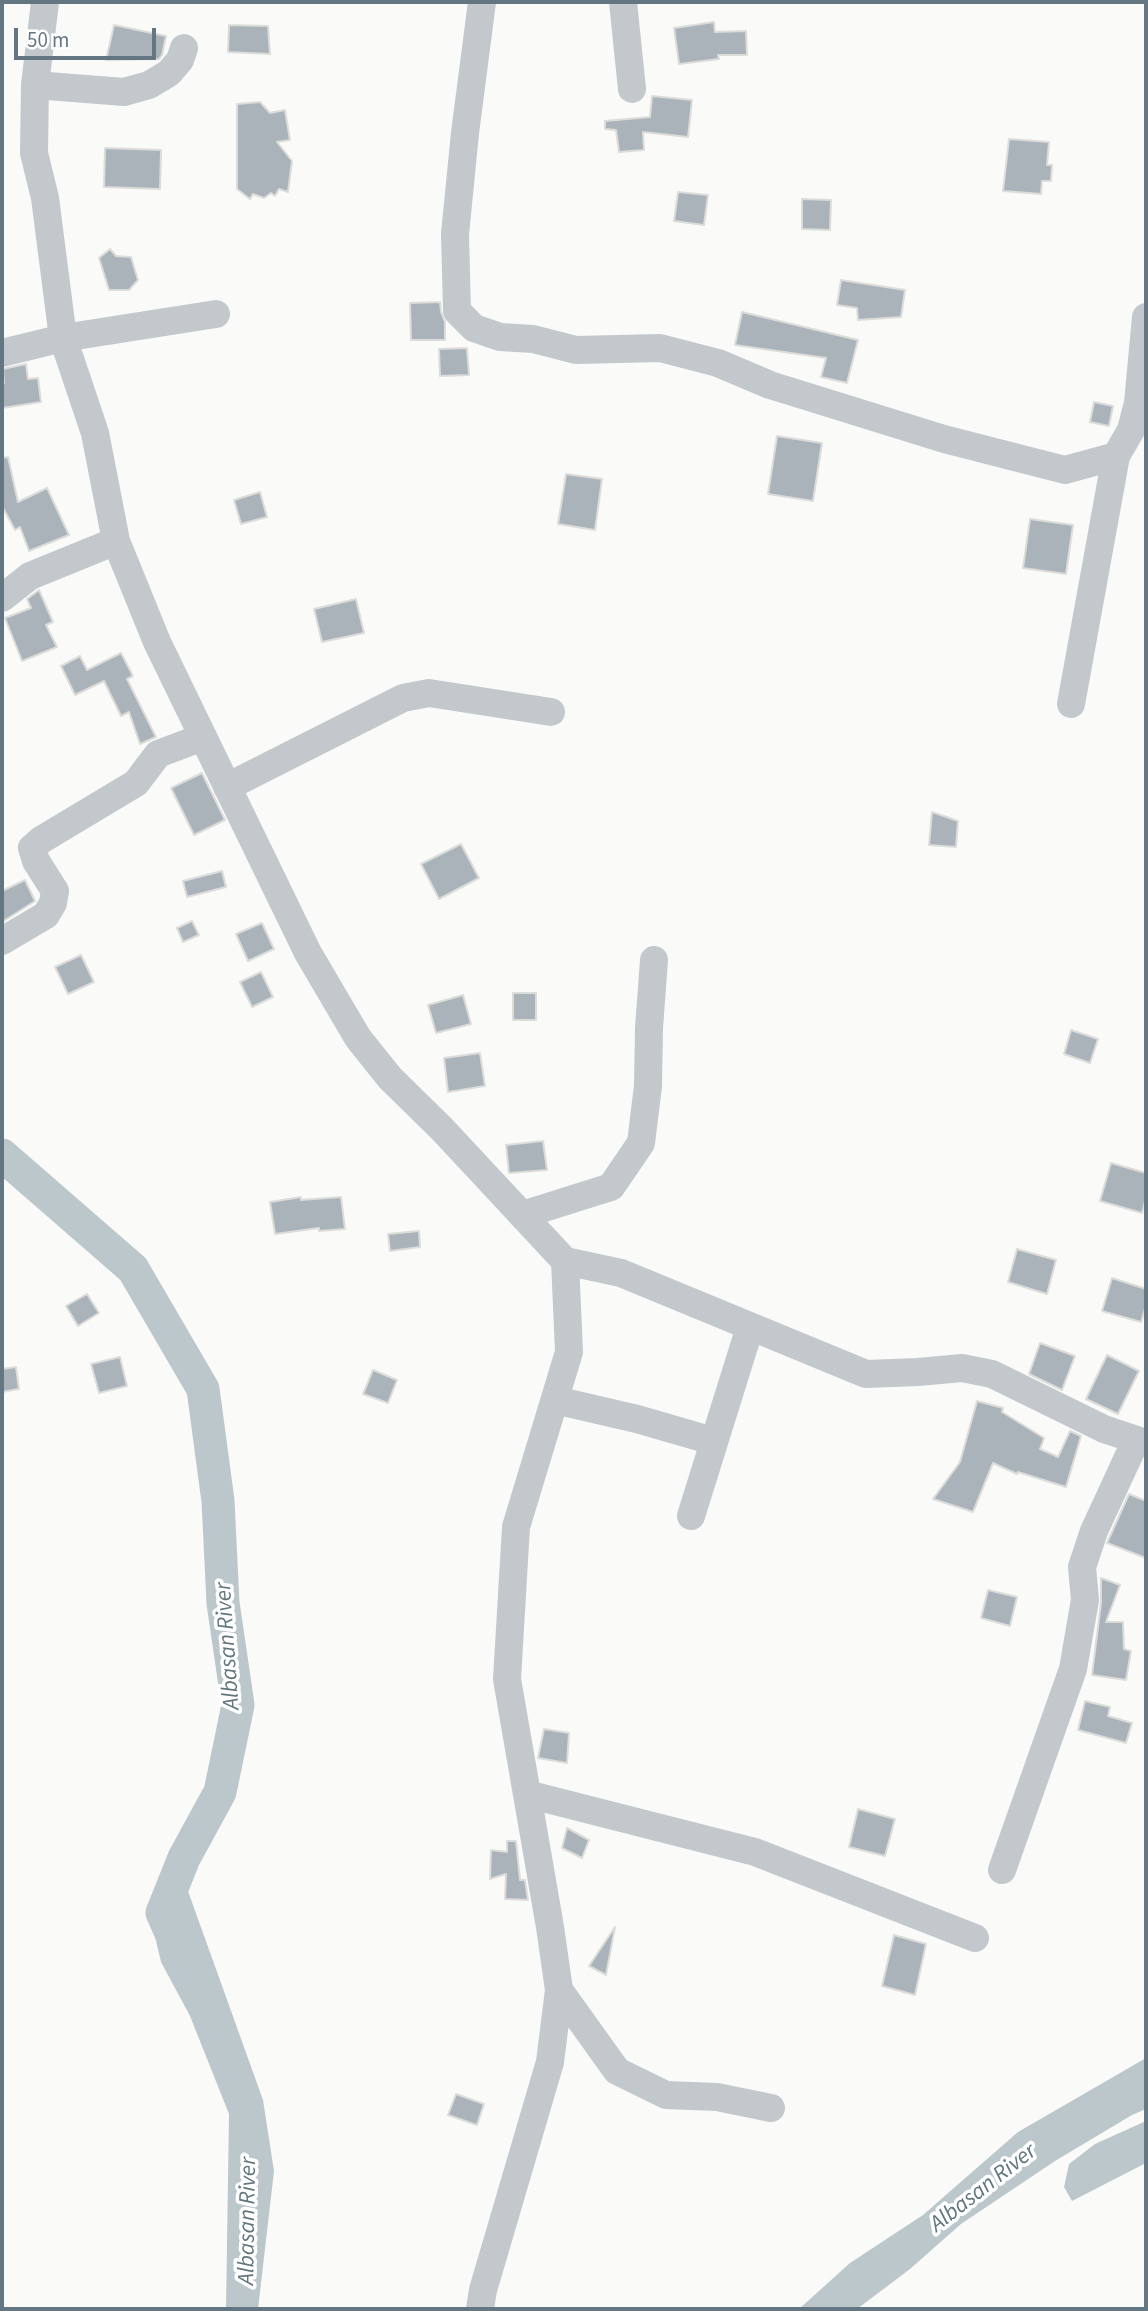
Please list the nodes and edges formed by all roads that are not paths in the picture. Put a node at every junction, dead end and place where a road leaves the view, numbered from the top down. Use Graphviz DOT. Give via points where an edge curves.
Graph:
graph roads {
  1 [pos="45,2"];
  2 [pos="482,2"];
  3 [pos="623,2"];
  4 [pos="184,48"];
  5 [pos="35,85"];
  6 [pos="632,89"];
  7 [pos="216,314"];
  8 [pos="1146,317"];
  9 [pos="63,338"];
  10 [pos="2,353"];
  11 [pos="1142,404"];
  12 [pos="1116,456"];
  13 [pos="116,541"];
  14 [pos="2,598"];
  15 [pos="1071,704"];
  16 [pos="551,712"];
  17 [pos="202,737"];
  18 [pos="227,787"];
  19 [pos="2,941"];
  20 [pos="654,960"];
  21 [pos="522,1215"];
  22 [pos="565,1261"];
  23 [pos="750,1326"];
  24 [pos="555,1399"];
  25 [pos="713,1441"];
  26 [pos="1141,1442"];
  27 [pos="691,1516"];
  28 [pos="527,1794"];
  29 [pos="1002,1870"];
  30 [pos="975,1938"];
  31 [pos="559,1990"];
  32 [pos="771,2108"];
  33 [pos="480,2309"];
  1 -- 5 [label="street"];
  2 -- 12 [label="street" via="455,234 457,311 474,328 576,350 660,348 944,439 1065,470"];
  3 -- 6 [label="street"];
  4 -- 5 [label="street" via="169,73 124,92"];
  5 -- 9 [label="street" via="34,153 46,198"];
  7 -- 9 [label="street"];
  8 -- 11 [label="street"];
  9 -- 10 [label="street"];
  9 -- 13 [label="street" via="95,433"];
  11 -- 12 [label="street"];
  12 -- 15 [label="street"];
  13 -- 14 [label="street" via="30,576"];
  13 -- 17 [label="street"];
  16 -- 18 [label="street" via="429,693 403,698"];
  17 -- 18 [label="street"];
  17 -- 19 [label="street" via="158,754 136,783 32,848 55,891 54,903 46,915"];
  18 -- 21 [label="street" via="308,953 358,1038 390,1079"];
  20 -- 21 [label="street" via="642,1143 611,1186"];
  21 -- 22 [label="street"];
  22 -- 23 [label="street" via="621,1273"];
  22 -- 24 [label="street" via="569,1352"];
  23 -- 25 [label="street"];
  23 -- 26 [label="street" via="866,1374 962,1368 992,1374 1104,1429"];
  24 -- 25 [label="street"];
  24 -- 28 [label="street" via="516,1527 507,1679"];
  25 -- 27 [label="street"];
  26 -- 29 [label="street" via="1094,1531 1082,1567 1085,1600 1073,1669"];
  28 -- 30 [label="street" via="755,1852"];
  28 -- 31 [label="street"];
  31 -- 32 [label="street" via="617,2071 666,2095 717,2097"];
  31 -- 33 [label="street" via="550,2062"];
}
